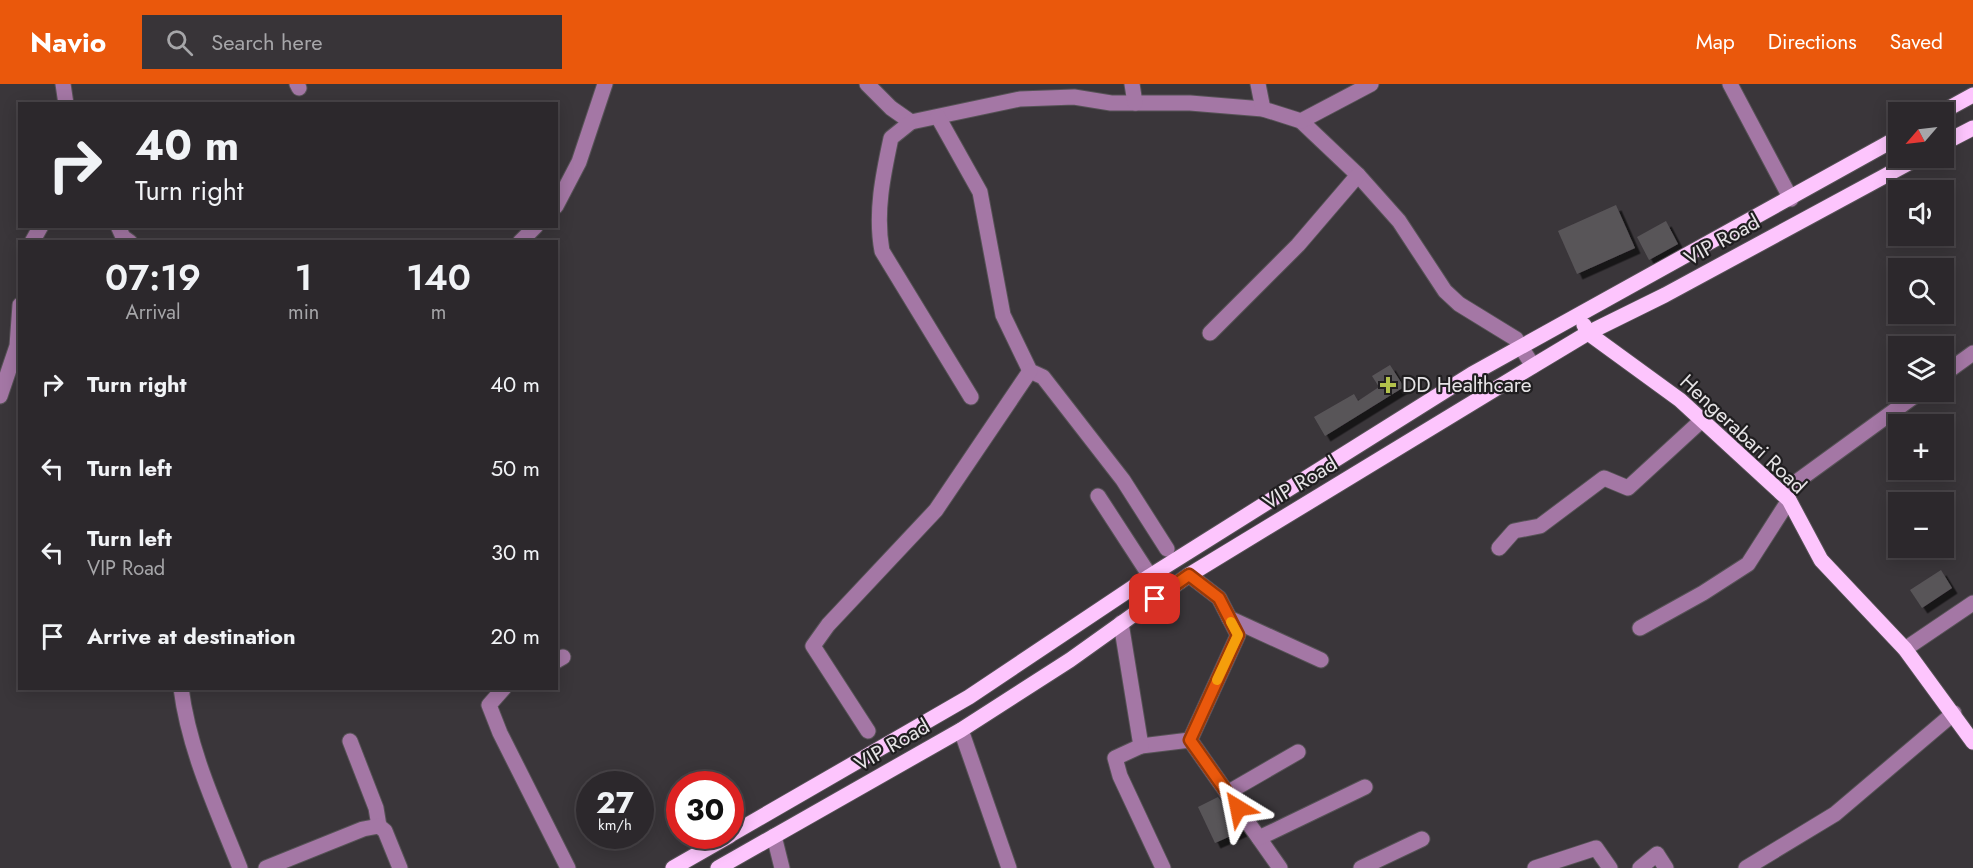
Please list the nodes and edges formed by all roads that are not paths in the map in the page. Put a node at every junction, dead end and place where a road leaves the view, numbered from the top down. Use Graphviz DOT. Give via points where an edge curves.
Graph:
graph roads {
  1 [pos="63,84"];
  2 [pos="605,84"];
  3 [pos="867,84"];
  4 [pos="1132,84"];
  5 [pos="1258,84"];
  6 [pos="1371,84"];
  7 [pos="1730,84"];
  8 [pos="1973,95"];
  9 [pos="66,102"];
  10 [pos="1135,103"];
  11 [pos="1954,105"];
  12 [pos="1263,109"];
  13 [pos="938,117"];
  14 [pos="1301,121"];
  15 [pos="911,122"];
  16 [pos="1973,128"];
  17 [pos="1954,138"];
  18 [pos="1888,143"];
  19 [pos="1900,168"];
  20 [pos="1358,175"];
  21 [pos="1791,199"];
  22 [pos="558,202"];
  23 [pos="119,228"];
  24 [pos="534,228"];
  25 [pos="127,240"];
  26 [pos="522,240"];
  27 [pos="1578,316"];
  28 [pos="18,332"];
  29 [pos="1210,333"];
  30 [pos="1588,333"];
  31 [pos="1521,347"];
  32 [pos="1973,353"];
  33 [pos="1533,366"];
  34 [pos="1954,367"];
  35 [pos="1030,371"];
  36 [pos="0,396"];
  37 [pos="971,397"];
  38 [pos="1907,402"];
  39 [pos="1702,420"];
  40 [pos="1098,496"];
  41 [pos="1785,496"];
  42 [pos="1499,548"];
  43 [pos="1167,549"];
  44 [pos="1189,575"];
  45 [pos="1150,576"];
  46 [pos="1973,603"];
  47 [pos="1229,618"];
  48 [pos="1121,623"];
  49 [pos="1640,628"];
  50 [pos="1905,649"];
  51 [pos="1321,660"];
  52 [pos="181,690"];
  53 [pos="502,690"];
  54 [pos="1954,713"];
  55 [pos="961,730"];
  56 [pos="868,731"];
  57 [pos="1970,732"];
  58 [pos="1190,740"];
  59 [pos="350,741"];
  60 [pos="1141,746"];
  61 [pos="1298,752"];
  62 [pos="1365,787"];
  63 [pos="1227,793"];
  64 [pos="379,826"];
  65 [pos="744,827"];
  66 [pos="774,836"];
  67 [pos="1259,838"];
  68 [pos="1422,839"];
  69 [pos="706,849"];
  70 [pos="240,868"];
  71 [pos="266,868"];
  72 [pos="400,868"];
  73 [pos="568,868"];
  74 [pos="673,868"];
  75 [pos="718,868"];
  76 [pos="782,868"];
  77 [pos="1009,868"];
  78 [pos="1163,868"];
  79 [pos="1280,868"];
  80 [pos="1361,868"];
  81 [pos="1534,868"];
  82 [pos="1610,868"];
  83 [pos="1640,868"];
  84 [pos="1666,868"];
  85 [pos="1746,868"];
  1 -- 9 [label="street"];
  2 -- 22 [label="street" via="579,162"];
  3 -- 15 [label="street"];
  4 -- 10 [label="street"];
  5 -- 12 [label="street"];
  6 -- 14 [label="street"];
  7 -- 21 [label="street"];
  8 -- 11 [label="main road"];
  10 -- 12 [label="street"];
  10 -- 13 [label="street" via="1020,99"];
  12 -- 14 [label="street"];
  13 -- 15 [label="street"];
  13 -- 35 [label="street" via="980,192 1003,315"];
  14 -- 20 [label="street"];
  15 -- 37 [label="street" via="891,138 880,192 882,250"];
  16 -- 17 [label="main road"];
  18 -- 21 [label="main road, VIP Road"];
  19 -- 30 [label="main road, VIP Road"];
  20 -- 29 [label="street" via="1291,253"];
  20 -- 31 [label="street" via="1399,221 1445,291 1516,339"];
  21 -- 27 [label="main road, VIP Road"];
  23 -- 25 [label="street"];
  24 -- 26 [label="street"];
  27 -- 30 [label="main road, Hengerabari Road"];
  27 -- 31 [label="main road, VIP Road"];
  28 -- 36 [label="street"];
  30 -- 33 [label="main road, VIP Road"];
  30 -- 39 [label="main road, Hengerabari Road" via="1680,399"];
  31 -- 33 [label="street"];
  31 -- 45 [label="main road, VIP Road"];
  32 -- 34 [label="street"];
  33 -- 44 [label="main road, VIP Road"];
  35 -- 43 [label="street" via="1043,376 1123,480"];
  35 -- 56 [label="street" via="936,510 813,646"];
  38 -- 41 [label="street"];
  39 -- 41 [label="main road, Hengerabari Road"];
  39 -- 42 [label="street" via="1628,488 1604,478 1540,526 1514,531"];
  40 -- 45 [label="street"];
  41 -- 49 [label="street" via="1748,564"];
  41 -- 50 [label="main road, Hengerabari Road" via="1821,560"];
  44 -- 47 [label="street" via="1219,598"];
  44 -- 48 [label="main road, VIP Road"];
  45 -- 65 [label="main road, VIP Road" via="969,697"];
  46 -- 50 [label="street"];
  47 -- 51 [label="street"];
  47 -- 58 [label="street" via="1238,635"];
  48 -- 55 [label="main road, VIP Road"];
  48 -- 60 [label="street"];
  50 -- 54 [label="main road, Hengerabari Road"];
  52 -- 70 [label="street" via="200,765"];
  53 -- 73 [label="street" via="489,705"];
  54 -- 57 [label="main road, Hengerabari Road"];
  54 -- 85 [label="street" via="1835,814"];
  55 -- 66 [label="main road, VIP Road"];
  55 -- 77 [label="street"];
  58 -- 60 [label="street"];
  58 -- 63 [label="street"];
  59 -- 64 [label="street"];
  60 -- 78 [label="street" via="1115,758"];
  61 -- 63 [label="street"];
  62 -- 67 [label="street"];
  63 -- 67 [label="street"];
  64 -- 71 [label="street"];
  64 -- 72 [label="street" via="385,831"];
  66 -- 75 [label="main road, VIP Road"];
  66 -- 76 [label="street"];
  67 -- 79 [label="street"];
  68 -- 80 [label="street"];
  69 -- 74 [label="main road, VIP Road"];
  81 -- 82 [label="street" via="1596,848"];
  83 -- 84 [label="street" via="1657,854"];
}
